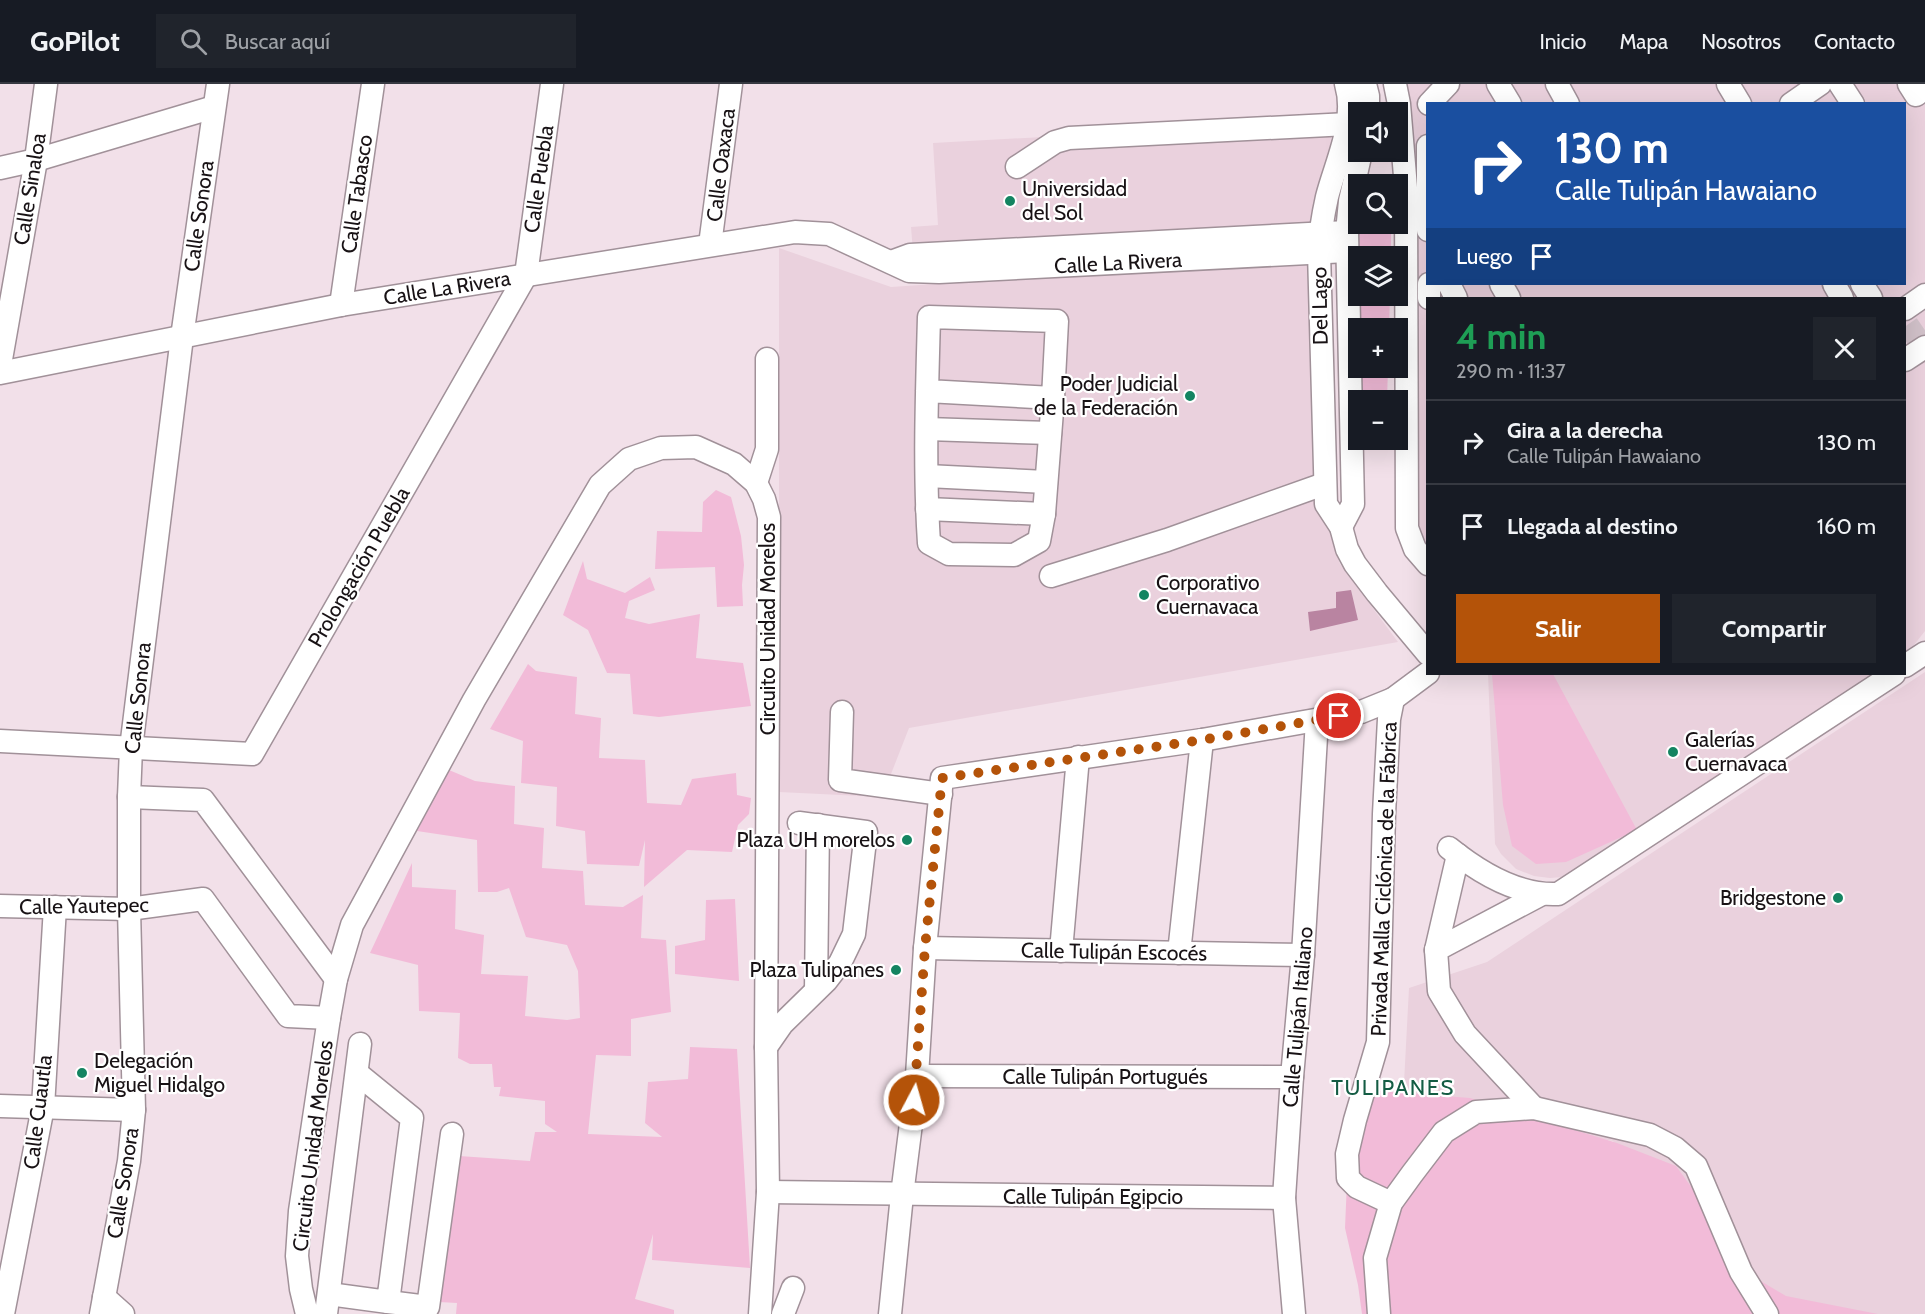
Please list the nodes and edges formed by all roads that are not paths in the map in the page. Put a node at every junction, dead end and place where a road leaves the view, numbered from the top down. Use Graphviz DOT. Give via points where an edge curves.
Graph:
graph roads {
  1 [pos="46,84"];
  2 [pos="218,84"];
  3 [pos="373,84"];
  4 [pos="552,84"];
  5 [pos="731,84"];
  6 [pos="1346,84"];
  7 [pos="1365,84"];
  8 [pos="1395,84"];
  9 [pos="1448,84"];
  10 [pos="1498,84"];
  11 [pos="1557,84"];
  12 [pos="1728,84"];
  13 [pos="1820,84"];
  14 [pos="1840,84"];
  15 [pos="1909,84"];
  16 [pos="1925,88"];
  17 [pos="1348,102"];
  18 [pos="1368,102"];
  19 [pos="1431,102"];
  20 [pos="1509,102"];
  21 [pos="1567,102"];
  22 [pos="1739,102"];
  23 [pos="1795,102"];
  24 [pos="1852,102"];
  25 [pos="214,107"];
  26 [pos="1348,124"];
  27 [pos="36,160"];
  28 [pos="1017,166"];
  29 [pos="0,168"];
  30 [pos="1401,174"];
  31 [pos="1327,198"];
  32 [pos="1348,200"];
  33 [pos="1348,234"];
  34 [pos="1403,234"];
  35 [pos="1347,241"];
  36 [pos="1319,243"];
  37 [pos="710,245"];
  38 [pos="526,275"];
  39 [pos="1925,295"];
  40 [pos="341,305"];
  41 [pos="1906,308"];
  42 [pos="182,337"];
  43 [pos="767,358"];
  44 [pos="0,365"];
  45 [pos="0,373"];
  46 [pos="927,391"];
  47 [pos="1053,398"];
  48 [pos="927,429"];
  49 [pos="1050,433"];
  50 [pos="927,476"];
  51 [pos="1046,482"];
  52 [pos="756,483"];
  53 [pos="1324,484"];
  54 [pos="927,509"];
  55 [pos="1044,514"];
  56 [pos="1341,527"];
  57 [pos="1426,562"];
  58 [pos="1051,576"];
  59 [pos="1397,615"];
  60 [pos="1426,626"];
  61 [pos="1925,653"];
  62 [pos="1906,665"];
  63 [pos="1426,666"];
  64 [pos="1426,669"];
  65 [pos="1892,675"];
  66 [pos="1393,699"];
  67 [pos="842,712"];
  68 [pos="1317,720"];
  69 [pos="1202,740"];
  70 [pos="0,741"];
  71 [pos="131,748"];
  72 [pos="1078,757"];
  73 [pos="942,786"];
  74 [pos="129,797"];
  75 [pos="1540,895"];
  76 [pos="0,906"];
  77 [pos="55,907"];
  78 [pos="129,909"];
  79 [pos="925,948"];
  80 [pos="1436,950"];
  81 [pos="1061,951"];
  82 [pos="1179,953"];
  83 [pos="1304,955"];
  84 [pos="336,979"];
  85 [pos="816,990"];
  86 [pos="329,1018"];
  87 [pos="360,1044"];
  88 [pos="766,1047"];
  89 [pos="358,1074"];
  90 [pos="917,1076"];
  91 [pos="1292,1077"];
  92 [pos="0,1106"];
  93 [pos="44,1107"];
  94 [pos="1534,1108"];
  95 [pos="134,1110"];
  96 [pos="452,1134"];
  97 [pos="768,1192"];
  98 [pos="902,1195"];
  99 [pos="1284,1198"];
  100 [pos="1391,1203"];
  101 [pos="793,1288"];
  102 [pos="388,1302"];
  103 [pos="328,1304"];
  104 [pos="102,1305"];
  105 [pos="3,1314"];
  106 [pos="123,1314"];
  107 [pos="307,1314"];
  108 [pos="760,1314"];
  109 [pos="783,1314"];
  110 [pos="890,1314"];
  111 [pos="1294,1314"];
  112 [pos="1379,1314"];
  113 [pos="1767,1314"];
  1 -- 27 [label="street, Calle Sinaloa"];
  2 -- 25 [label="street, Calle Sonora"];
  3 -- 40 [label="street, Calle Tabasco"];
  4 -- 38 [label="street, Calle Puebla"];
  5 -- 37 [label="street, Calle Oaxaca"];
  6 -- 17 [label="street, Del Lago"];
  7 -- 18 [label="street"];
  8 -- 30 [label="street"];
  9 -- 19 [label="street"];
  10 -- 20 [label="street"];
  11 -- 21 [label="street"];
  12 -- 22 [label="street"];
  13 -- 23 [label="street"];
  14 -- 24 [label="street"];
  15 -- 16 [label="street" via="1916,95"];
  25 -- 27 [label="street"];
  25 -- 42 [label="street, Calle Sonora"];
  26 -- 28 [label="street" via="1069,138 1055,142"];
  26 -- 31 [label="street, Del Lago"];
  27 -- 29 [label="street"];
  27 -- 44 [label="street, Calle Sinaloa"];
  31 -- 32 [label="street"];
  31 -- 36 [label="street, Del Lago"];
  33 -- 35 [label="street, Del Lago"];
  34 -- 57 [label="street" via="1407,528 1415,549"];
  35 -- 36 [label="street, Calle La Rivera"];
  35 -- 56 [label="street, Del Lago" via="1353,504"];
  36 -- 37 [label="street, Calle La Rivera" via="938,263 910,255 891,262 829,234 811,232"];
  36 -- 53 [label="street, Del Lago"];
  37 -- 38 [label="street, Calle La Rivera"];
  38 -- 40 [label="street, Calle La Rivera"];
  38 -- 71 [label="street, Prolongación Puebla" via="252,754"];
  39 -- 41 [label="street"];
  40 -- 42 [label="street, Calle La Rivera"];
  42 -- 45 [label="street, Calle La Rivera"];
  42 -- 71 [label="street, Calle Sonora"];
  43 -- 52 [label="street" via="767,449"];
  46 -- 47 [label="street"];
  46 -- 47 [label="street" via="929,317 1057,321"];
  46 -- 48 [label="street"];
  47 -- 49 [label="street"];
  48 -- 49 [label="street"];
  48 -- 50 [label="street"];
  49 -- 51 [label="street"];
  50 -- 51 [label="street"];
  50 -- 54 [label="street"];
  51 -- 55 [label="street"];
  52 -- 84 [label="street, Circuito Unidad Morelos" via="734,464 696,447 661,448 629,459 600,485 474,700 352,925"];
  52 -- 88 [label="street, Circuito Unidad Morelos" via="769,517"];
  53 -- 56 [label="street, Del Lago" via="1326,504"];
  53 -- 58 [label="street"];
  54 -- 55 [label="street"];
  54 -- 55 [label="street" via="929,543 949,554 1014,555 1039,541"];
  56 -- 59 [label="street, Del Lago" via="1355,564"];
  59 -- 60 [label="street, Del Lago" via="1413,625"];
  59 -- 63 [label="street, Del Lago"];
  61 -- 62 [label="street"];
  64 -- 66 [label="street"];
  65 -- 75 [label="street" via="1558,894"];
  66 -- 68 [label="street" via="1361,712"];
  66 -- 100 [label="street, Privada Malla Ciclónica de la Fábrica" via="1384,814 1378,1042 1347,1154 1348,1178 1357,1187"];
  67 -- 73 [label="street" via="840,780"];
  68 -- 69 [label="street"];
  68 -- 83 [label="street, Calle Tulipán Italiano"];
  69 -- 72 [label="street"];
  69 -- 82 [label="street"];
  70 -- 71 [label="street"];
  71 -- 74 [label="street, Calle Sonora"];
  72 -- 73 [label="street"];
  72 -- 81 [label="street"];
  73 -- 79 [label="street"];
  74 -- 78 [label="street, Calle Sonora"];
  74 -- 84 [label="street" via="203,800"];
  75 -- 80 [label="street"];
  75 -- 80 [label="street" via="1521,891 1454,852"];
  76 -- 77 [label="street, Calle Yautepec"];
  77 -- 78 [label="street, Calle Yautepec"];
  77 -- 93 [label="street, Calle Cuautla"];
  78 -- 86 [label="street, Calle Yautepec" via="203,899 288,1016"];
  78 -- 95 [label="street, Calle Sonora"];
  79 -- 81 [label="street, Calle Tulipán Escocés"];
  79 -- 90 [label="street"];
  80 -- 94 [label="street" via="1439,991 1465,1034"];
  81 -- 82 [label="street, Calle Tulipán Escocés"];
  82 -- 83 [label="street, Calle Tulipán Escocés"];
  83 -- 91 [label="street, Calle Tulipán Italiano"];
  84 -- 86 [label="street, Circuito Unidad Morelos"];
  85 -- 85 [label="street" via="840,963 854,934 866,832 808,824"];
  85 -- 88 [label="street" via="782,1023"];
  86 -- 107 [label="street, Circuito Unidad Morelos" via="300,1211 297,1256"];
  87 -- 89 [label="street"];
  88 -- 97 [label="street, Circuito Unidad Morelos"];
  89 -- 102 [label="street" via="412,1118"];
  89 -- 103 [label="street"];
  90 -- 91 [label="street, Calle Tulipán Portugués"];
  90 -- 98 [label="street"];
  91 -- 99 [label="street, Calle Tulipán Italiano"];
  92 -- 93 [label="street"];
  93 -- 95 [label="street"];
  93 -- 105 [label="street, Calle Cuautla"];
  94 -- 100 [label="street" via="1476,1112 1444,1132"];
  94 -- 113 [label="street" via="1650,1135 1675,1148 1696,1166 1741,1272"];
  95 -- 104 [label="street, Calle Sonora" via="129,1161"];
  96 -- 102 [label="street" via="428,1307"];
  97 -- 98 [label="street"];
  97 -- 108 [label="street, Circuito Unidad Morelos"];
  98 -- 99 [label="street, Calle Tulipán Egipcio"];
  98 -- 110 [label="street"];
  99 -- 111 [label="street, Calle Tulipán Italiano"];
  100 -- 112 [label="street" via="1375,1258"];
  101 -- 109 [label="street"];
  102 -- 103 [label="street"];
  104 -- 106 [label="street"];
}
